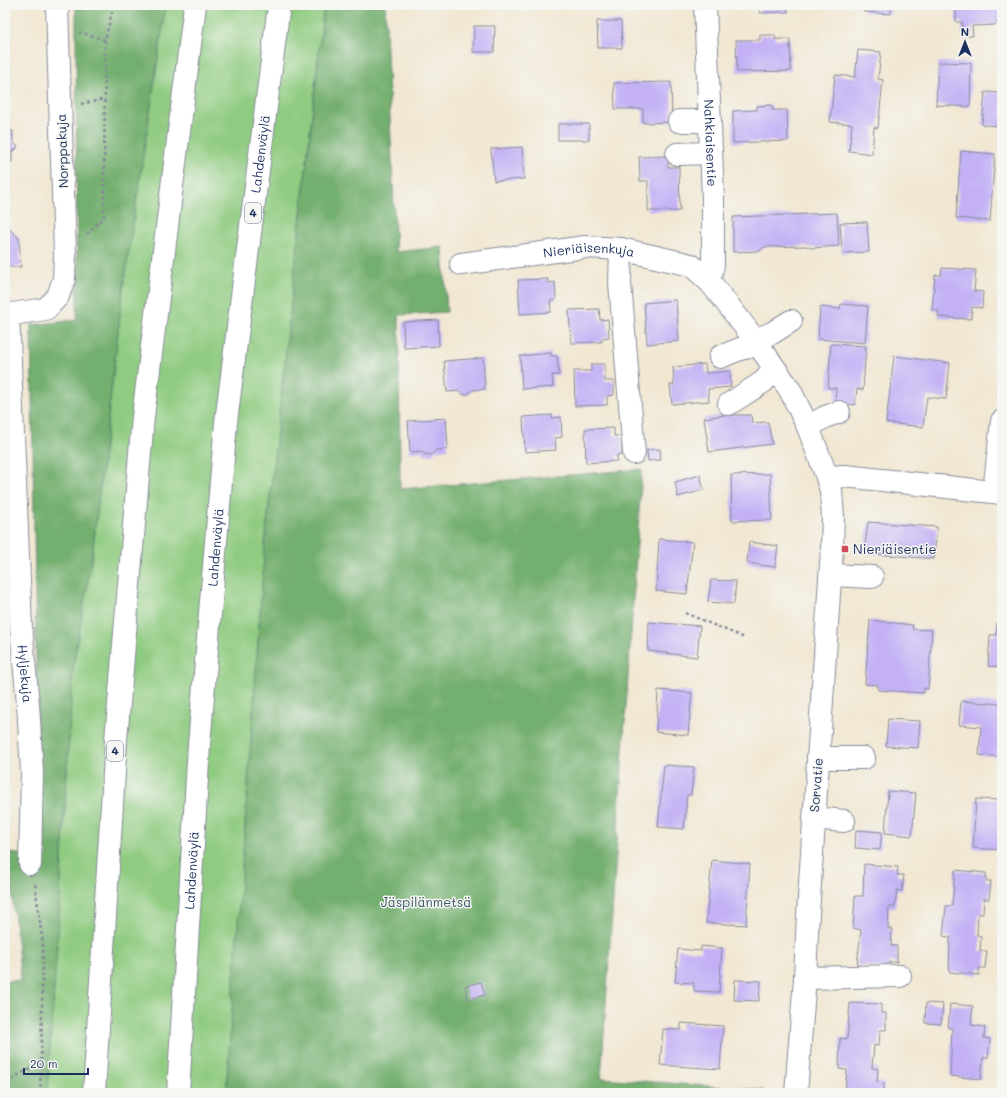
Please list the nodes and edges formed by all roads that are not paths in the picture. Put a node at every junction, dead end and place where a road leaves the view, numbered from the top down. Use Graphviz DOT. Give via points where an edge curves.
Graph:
graph roads {
  1 [pos="57,5"];
  2 [pos="195,5"];
  3 [pos="279,5"];
  4 [pos="705,5"];
  5 [pos="679,121"];
  6 [pos="710,121"];
  7 [pos="711,152"];
  8 [pos="677,154"];
  9 [pos="621,249"];
  10 [pos="461,264"];
  11 [pos="710,281"];
  12 [pos="7,314"];
  13 [pos="791,321"];
  14 [pos="756,342"];
  15 [pos="720,357"];
  16 [pos="775,369"];
  17 [pos="729,404"];
  18 [pos="839,412"];
  19 [pos="1002,421"];
  20 [pos="808,426"];
  21 [pos="634,453"];
  22 [pos="827,477"];
  23 [pos="998,492"];
  24 [pos="831,575"];
  25 [pos="872,577"];
  26 [pos="818,758"];
  27 [pos="864,758"];
  28 [pos="814,818"];
  29 [pos="844,821"];
  30 [pos="30,864"];
  31 [pos="900,976"];
  32 [pos="805,978"];
  33 [pos="94,1091"];
  34 [pos="178,1092"];
  35 [pos="796,1093"];
  1 -- 12 [label="main road, Norppakuja" via="64,279 58,296 46,309"];
  2 -- 33 [label="main road, 4" via="143,417 116,740"];
  3 -- 34 [label="main road, Lahdenväylä / 4" via="226,422 199,745"];
  4 -- 6 [label="main road, Nahkiaisentie"];
  5 -- 6 [label="main road"];
  6 -- 7 [label="main road, Nahkiaisentie"];
  7 -- 8 [label="main road"];
  7 -- 11 [label="main road, Nahkiaisentie" via="713,265"];
  9 -- 10 [label="main road, Nieriäisenkuja" via="585,247"];
  9 -- 11 [label="main road, Nieriäisenkuja" via="691,265"];
  9 -- 21 [label="main road" via="620,283"];
  11 -- 14 [label="main road"];
  12 -- 30 [label="main road, Hyljekuja" via="21,627 32,772"];
  13 -- 14 [label="main road"];
  14 -- 15 [label="main road"];
  14 -- 16 [label="main road"];
  16 -- 17 [label="main road" via="763,382"];
  16 -- 20 [label="main road" via="790,390"];
  18 -- 20 [label="main road"];
  19 -- 23 [label="main road"];
  20 -- 22 [label="main road"];
  22 -- 23 [label="main road" via="844,476"];
  22 -- 24 [label="main road, Sorvatie" via="833,517"];
  24 -- 25 [label="main road"];
  24 -- 26 [label="main road, Sorvatie"];
  26 -- 27 [label="main road"];
  26 -- 28 [label="main road, Sorvatie"];
  28 -- 29 [label="main road"];
  28 -- 32 [label="main road, Sorvatie"];
  31 -- 32 [label="main road"];
  32 -- 35 [label="main road, Sorvatie"];
}
